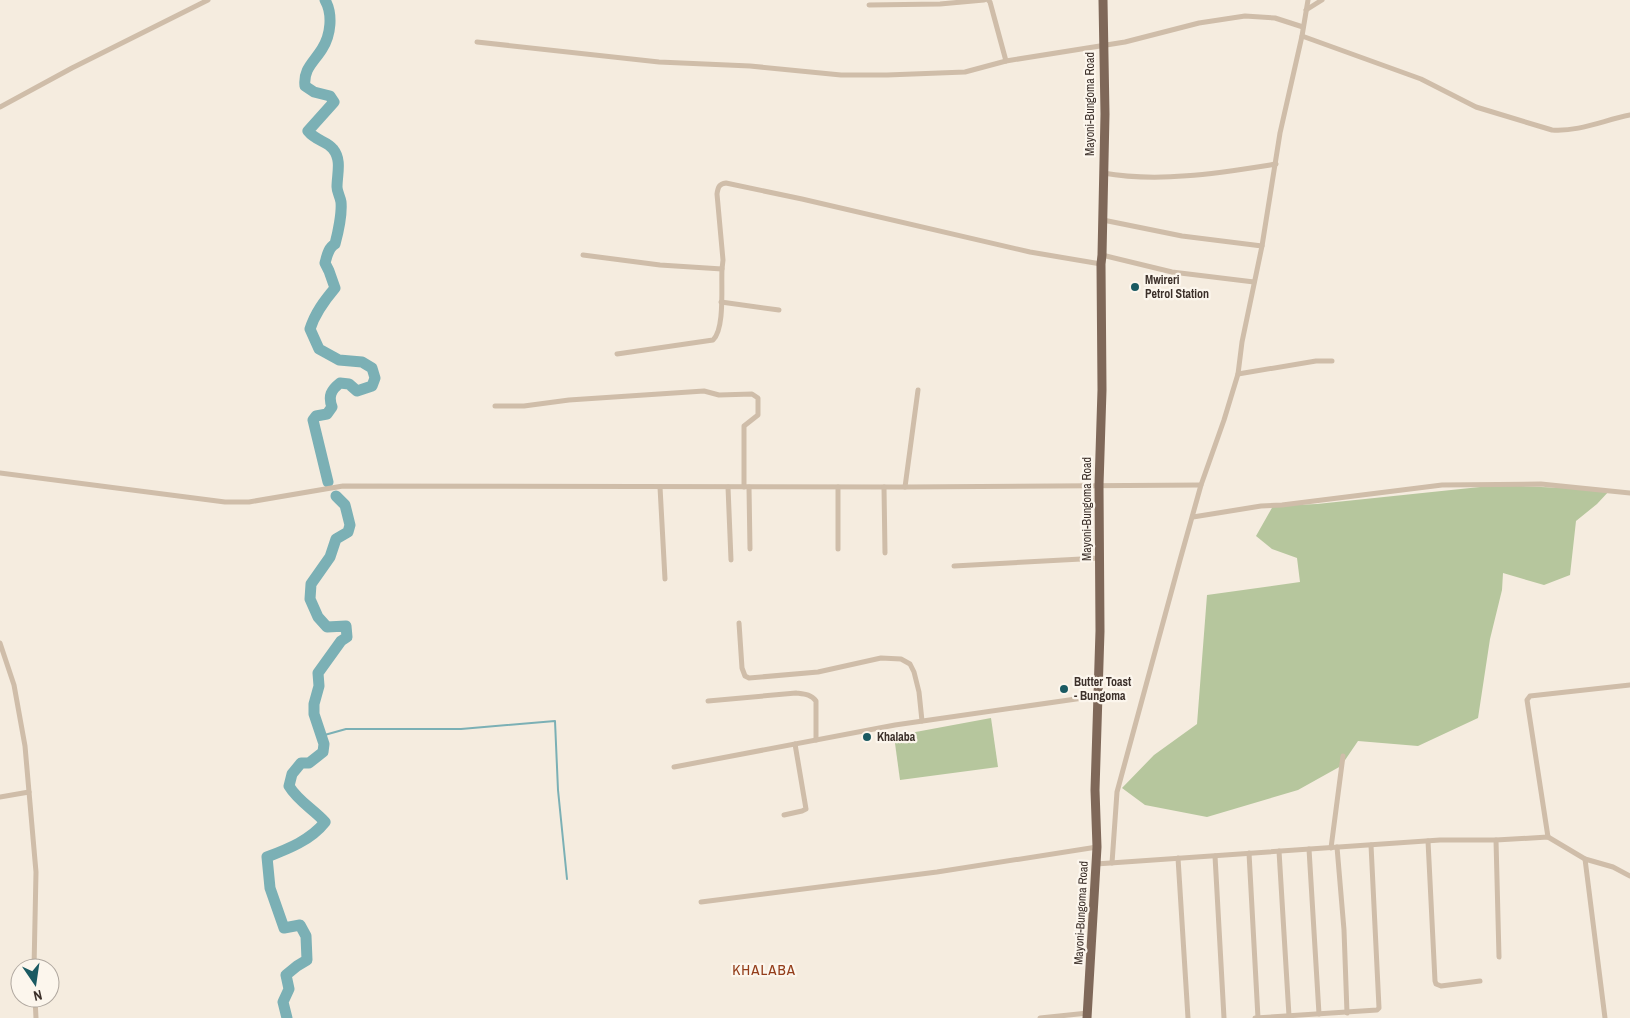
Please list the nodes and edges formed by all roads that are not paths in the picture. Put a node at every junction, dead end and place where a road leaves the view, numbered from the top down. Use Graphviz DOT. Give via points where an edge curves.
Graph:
graph roads {
  1 [pos="208,0"];
  2 [pos="984,0"];
  3 [pos="988,0"];
  4 [pos="1104,0"];
  5 [pos="1308,0"];
  6 [pos="1322,0"];
  7 [pos="869,5"];
  8 [pos="1306,10"];
  9 [pos="1304,26"];
  10 [pos="1302,36"];
  11 [pos="477,42"];
  12 [pos="1103,45"];
  13 [pos="1006,61"];
  14 [pos="0,107"];
  15 [pos="1630,115"];
  16 [pos="1276,164"];
  17 [pos="1102,173"];
  18 [pos="1103,220"];
  19 [pos="1262,246"];
  20 [pos="583,255"];
  21 [pos="1101,260"];
  22 [pos="722,269"];
  23 [pos="1254,282"];
  24 [pos="721,302"];
  25 [pos="779,310"];
  26 [pos="617,354"];
  27 [pos="1332,361"];
  28 [pos="1238,374"];
  29 [pos="918,390"];
  30 [pos="496,406"];
  31 [pos="0,473"];
  32 [pos="1098,485"];
  33 [pos="1201,485"];
  34 [pos="660,487"];
  35 [pos="728,487"];
  36 [pos="746,487"];
  37 [pos="838,487"];
  38 [pos="884,487"];
  39 [pos="904,487"];
  40 [pos="1630,493"];
  41 [pos="1192,517"];
  42 [pos="750,549"];
  43 [pos="838,549"];
  44 [pos="885,553"];
  45 [pos="1100,558"];
  46 [pos="731,560"];
  47 [pos="954,566"];
  48 [pos="665,579"];
  49 [pos="739,622"];
  50 [pos="0,643"];
  51 [pos="1630,685"];
  52 [pos="1097,696"];
  53 [pos="708,701"];
  54 [pos="922,722"];
  55 [pos="816,740"];
  56 [pos="794,744"];
  57 [pos="1343,756"];
  58 [pos="674,767"];
  59 [pos="29,792"];
  60 [pos="0,796"];
  61 [pos="784,815"];
  62 [pos="1548,837"];
  63 [pos="1496,840"];
  64 [pos="1428,841"];
  65 [pos="1370,844"];
  66 [pos="1097,847"];
  67 [pos="1334,848"];
  68 [pos="1309,849"];
  69 [pos="1279,851"];
  70 [pos="1249,853"];
  71 [pos="1215,856"];
  72 [pos="1178,858"];
  73 [pos="1585,859"];
  74 [pos="1112,863"];
  75 [pos="1096,864"];
  76 [pos="1630,876"];
  77 [pos="701,902"];
  78 [pos="1498,957"];
  79 [pos="34,958"];
  80 [pos="1480,981"];
  81 [pos="1347,1013"];
  82 [pos="1319,1014"];
  83 [pos="1087,1015"];
  84 [pos="1289,1016"];
  85 [pos="1040,1018"];
  86 [pos="1188,1018"];
  87 [pos="1224,1018"];
  88 [pos="1256,1018"];
  89 [pos="1605,1018"];
  1 -- 14 [label="street"];
  2 -- 7 [label="street"];
  3 -- 13 [label="street"];
  4 -- 12 [label="main road, Mayoni-Bungoma Road"];
  5 -- 8 [label="street"];
  6 -- 8 [label="street"];
  8 -- 9 [label="street"];
  9 -- 10 [label="street"];
  9 -- 12 [label="street" via="1275,18 1245,16"];
  10 -- 15 [label="street" via="1422,79 1476,107 1552,130 1564,131"];
  10 -- 16 [label="street"];
  11 -- 13 [label="street" via="659,62 840,74 965,72"];
  12 -- 13 [label="street"];
  12 -- 17 [label="main road, Mayoni-Bungoma Road" via="1105,114"];
  16 -- 17 [label="street" via="1200,175 1126,177"];
  16 -- 19 [label="street"];
  17 -- 18 [label="main road, Mayoni-Bungoma Road"];
  18 -- 19 [label="street" via="1182,236"];
  18 -- 21 [label="main road, Mayoni-Bungoma Road"];
  19 -- 23 [label="street"];
  20 -- 22 [label="street"];
  21 -- 22 [label="street" via="1030,252 722,183 718,189"];
  21 -- 23 [label="street"];
  21 -- 32 [label="main road, Mayoni-Bungoma Road" via="1102,390"];
  22 -- 24 [label="street"];
  23 -- 28 [label="street"];
  24 -- 25 [label="street"];
  24 -- 26 [label="street" via="719,330 713,340"];
  27 -- 28 [label="street"];
  28 -- 33 [label="street"];
  29 -- 39 [label="street"];
  30 -- 36 [label="street" via="704,392 752,394 758,398 759,412 744,426"];
  31 -- 34 [label="street" via="225,502 249,502 343,486"];
  32 -- 33 [label="street"];
  32 -- 39 [label="street"];
  32 -- 45 [label="main road, Mayoni-Bungoma Road"];
  33 -- 41 [label="street"];
  34 -- 35 [label="street"];
  34 -- 48 [label="street"];
  35 -- 36 [label="street"];
  35 -- 46 [label="street"];
  36 -- 37 [label="street"];
  36 -- 42 [label="street"];
  37 -- 38 [label="street"];
  37 -- 43 [label="street"];
  38 -- 39 [label="street"];
  38 -- 44 [label="street"];
  40 -- 41 [label="street" via="1541,484 1442,485"];
  41 -- 74 [label="street" via="1117,792"];
  45 -- 47 [label="street"];
  45 -- 52 [label="main road, Mayoni-Bungoma Road"];
  49 -- 54 [label="street" via="742,668 749,678 818,672 880,658 901,659 910,664 914,672"];
  50 -- 59 [label="street" via="14,684"];
  51 -- 62 [label="street" via="1530,696 1527,700"];
  52 -- 54 [label="street"];
  52 -- 66 [label="main road, Mayoni-Bungoma Road"];
  53 -- 55 [label="street" via="807,694 816,701"];
  54 -- 55 [label="street"];
  55 -- 56 [label="street"];
  56 -- 58 [label="street"];
  56 -- 61 [label="street" via="806,809"];
  57 -- 67 [label="street"];
  59 -- 60 [label="street"];
  59 -- 79 [label="street" via="36,872"];
  62 -- 63 [label="street"];
  62 -- 73 [label="street"];
  63 -- 64 [label="street"];
  63 -- 78 [label="street"];
  64 -- 65 [label="street"];
  64 -- 80 [label="street" via="1435,982 1441,986"];
  65 -- 67 [label="street"];
  65 -- 81 [label="street" via="1379,1008"];
  66 -- 75 [label="main road, Mayoni-Bungoma Road"];
  66 -- 77 [label="street" via="937,872"];
  67 -- 68 [label="street"];
  67 -- 81 [label="street" via="1344,930"];
  68 -- 69 [label="street"];
  68 -- 82 [label="street"];
  69 -- 70 [label="street"];
  69 -- 84 [label="street"];
  70 -- 71 [label="street"];
  70 -- 88 [label="street"];
  71 -- 72 [label="street"];
  71 -- 87 [label="street"];
  72 -- 74 [label="street"];
  72 -- 86 [label="street"];
  73 -- 76 [label="street"];
  73 -- 89 [label="street"];
  74 -- 75 [label="street"];
  75 -- 83 [label="main road, Mayoni-Bungoma Road"];
  81 -- 82 [label="street"];
  82 -- 84 [label="street"];
  83 -- 85 [label="street"];
  84 -- 88 [label="street"];
}
